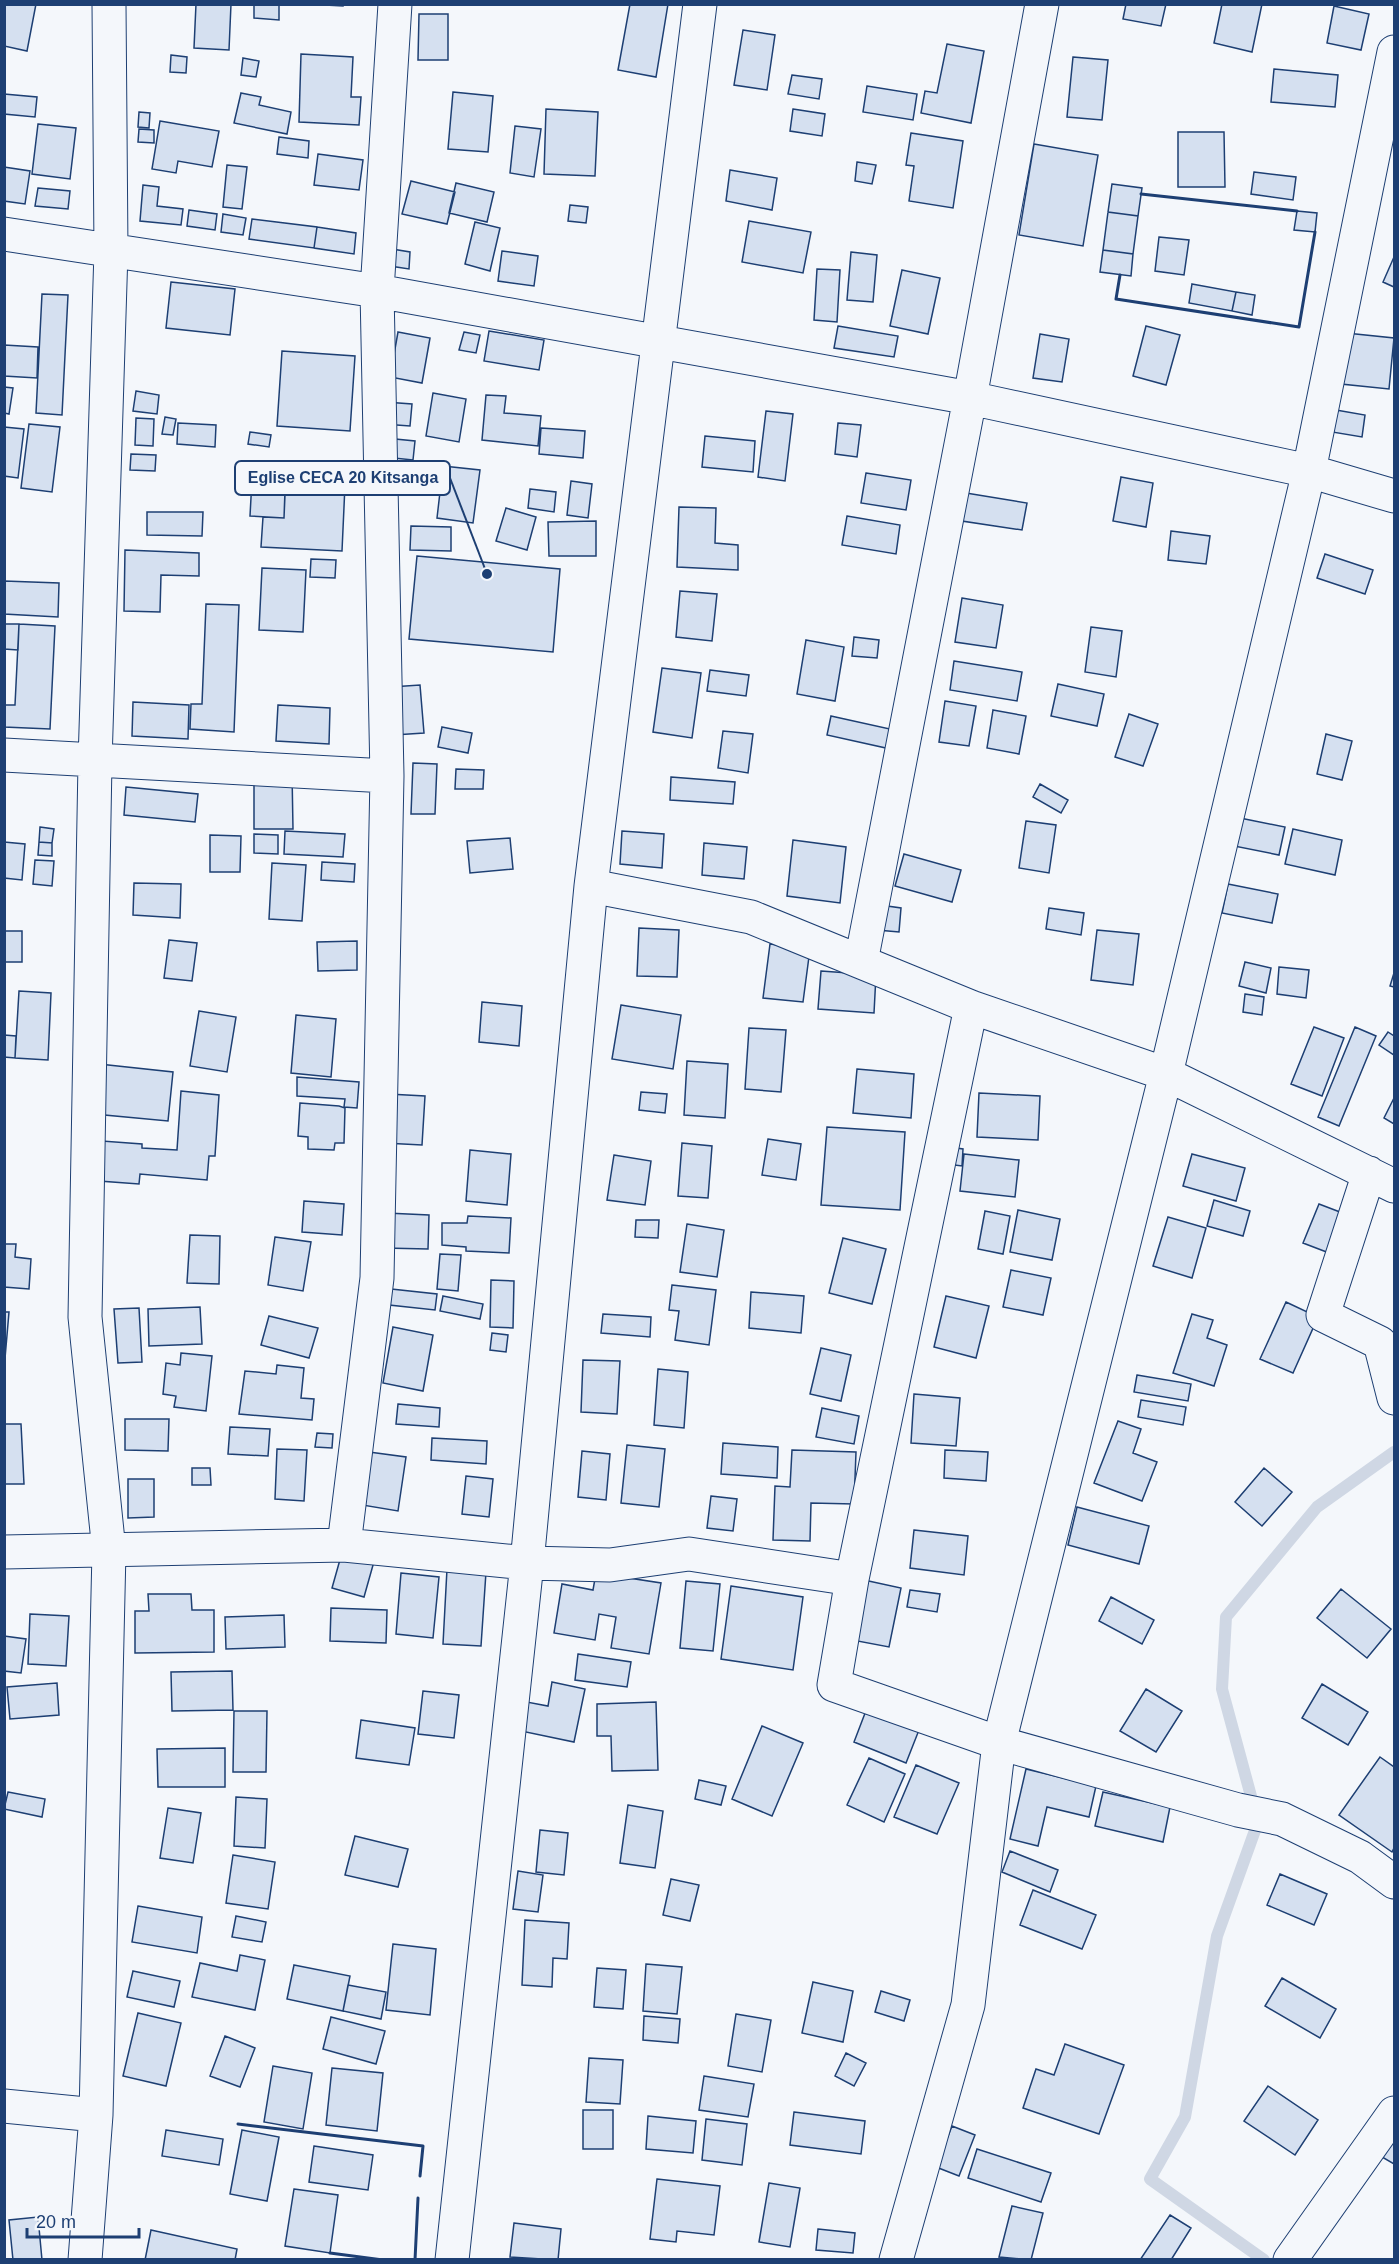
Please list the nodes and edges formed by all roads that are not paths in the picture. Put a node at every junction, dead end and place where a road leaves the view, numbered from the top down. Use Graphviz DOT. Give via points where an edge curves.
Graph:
graph roads {
  1 [pos="109,4"];
  2 [pos="395,4"];
  3 [pos="700,4"];
  4 [pos="1042,4"];
  5 [pos="1395,52"];
  6 [pos="4,234"];
  7 [pos="111,251"];
  8 [pos="376,291"];
  9 [pos="658,342"];
  10 [pos="970,398"];
  11 [pos="1309,471"];
  12 [pos="1395,496"];
  13 [pos="4,755"];
  14 [pos="95,762"];
  15 [pos="387,776"];
  16 [pos="591,886"];
  17 [pos="861,963"];
  18 [pos="971,1006"];
  19 [pos="1166,1074"];
  20 [pos="1382,1180"];
  21 [pos="1395,1398"];
  22 [pos="344,1545"];
  23 [pos="109,1551"];
  24 [pos="4,1552"];
  25 [pos="527,1563"];
  26 [pos="852,1579"];
  27 [pos="999,1743"];
  28 [pos="1395,1882"];
  29 [pos="4,2106"];
  30 [pos="1395,2113"];
  31 [pos="96,2115"];
  32 [pos="85,2259"];
  33 [pos="452,2259"];
  34 [pos="896,2259"];
  35 [pos="1290,2259"];
  1 -- 7 [label="street"];
  2 -- 8 [label="street"];
  3 -- 9 [label="street"];
  4 -- 10 [label="street"];
  5 -- 11 [label="street"];
  6 -- 7 [label="street"];
  7 -- 8 [label="street"];
  7 -- 14 [label="street"];
  8 -- 9 [label="street"];
  8 -- 15 [label="street"];
  9 -- 10 [label="street"];
  9 -- 16 [label="street"];
  10 -- 11 [label="street"];
  10 -- 17 [label="street"];
  11 -- 12 [label="street"];
  11 -- 19 [label="street"];
  13 -- 14 [label="street"];
  14 -- 15 [label="street"];
  14 -- 23 [label="street" via="85,1317"];
  15 -- 22 [label="street" via="377,1278"];
  16 -- 17 [label="street" via="751,917"];
  16 -- 25 [label="street"];
  17 -- 18 [label="street"];
  18 -- 19 [label="street"];
  18 -- 26 [label="street"];
  19 -- 20 [label="street"];
  19 -- 27 [label="street"];
  20 -- 21 [label="street" via="1323,1315 1380,1343"];
  22 -- 23 [label="street"];
  22 -- 25 [label="street"];
  23 -- 24 [label="street"];
  23 -- 31 [label="street"];
  25 -- 26 [label="street" via="610,1565 689,1554"];
  25 -- 33 [label="street"];
  26 -- 27 [label="street" via="834,1685"];
  27 -- 28 [label="street" via="1282,1819 1360,1857"];
  27 -- 34 [label="street" via="968,2006"];
  29 -- 31 [label="street"];
  30 -- 35 [label="street"];
  31 -- 32 [label="street"];
}
